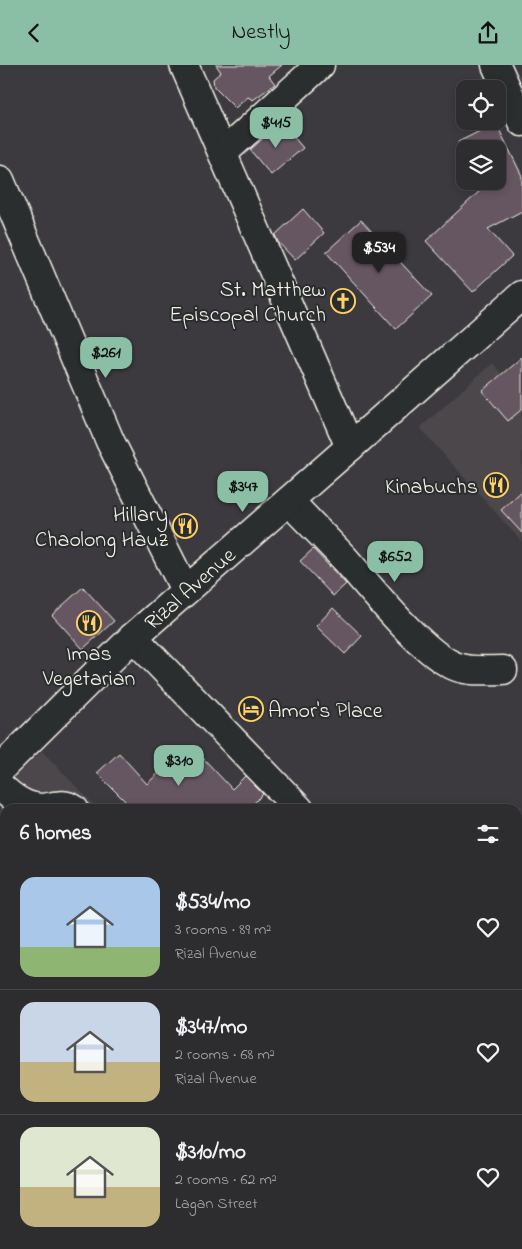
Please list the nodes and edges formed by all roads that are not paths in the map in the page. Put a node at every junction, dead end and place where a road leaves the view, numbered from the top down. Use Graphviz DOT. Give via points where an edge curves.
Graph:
graph roads {
  1 [pos="184,65"];
  2 [pos="320,65"];
  3 [pos="496,65"];
  4 [pos="522,122"];
  5 [pos="223,153"];
  6 [pos="0,179"];
  7 [pos="522,295"];
  8 [pos="350,447"];
  9 [pos="289,501"];
  10 [pos="185,590"];
  11 [pos="133,637"];
  12 [pos="503,669"];
  13 [pos="0,769"];
  14 [pos="0,786"];
  15 [pos="28,804"];
  16 [pos="294,804"];
  1 -- 5 [label="street"];
  2 -- 5 [label="street"];
  3 -- 4 [label="street"];
  5 -- 8 [label="street"];
  6 -- 10 [label="street" via="110,441"];
  7 -- 8 [label="street, Rizal Avenue"];
  8 -- 9 [label="street, Rizal Avenue"];
  9 -- 10 [label="street, Rizal Avenue"];
  9 -- 12 [label="street" via="393,613 438,656 457,667"];
  10 -- 11 [label="street, Rizal Avenue"];
  11 -- 13 [label="street, Rizal Avenue"];
  11 -- 16 [label="street"];
  14 -- 15 [label="street"];
}
